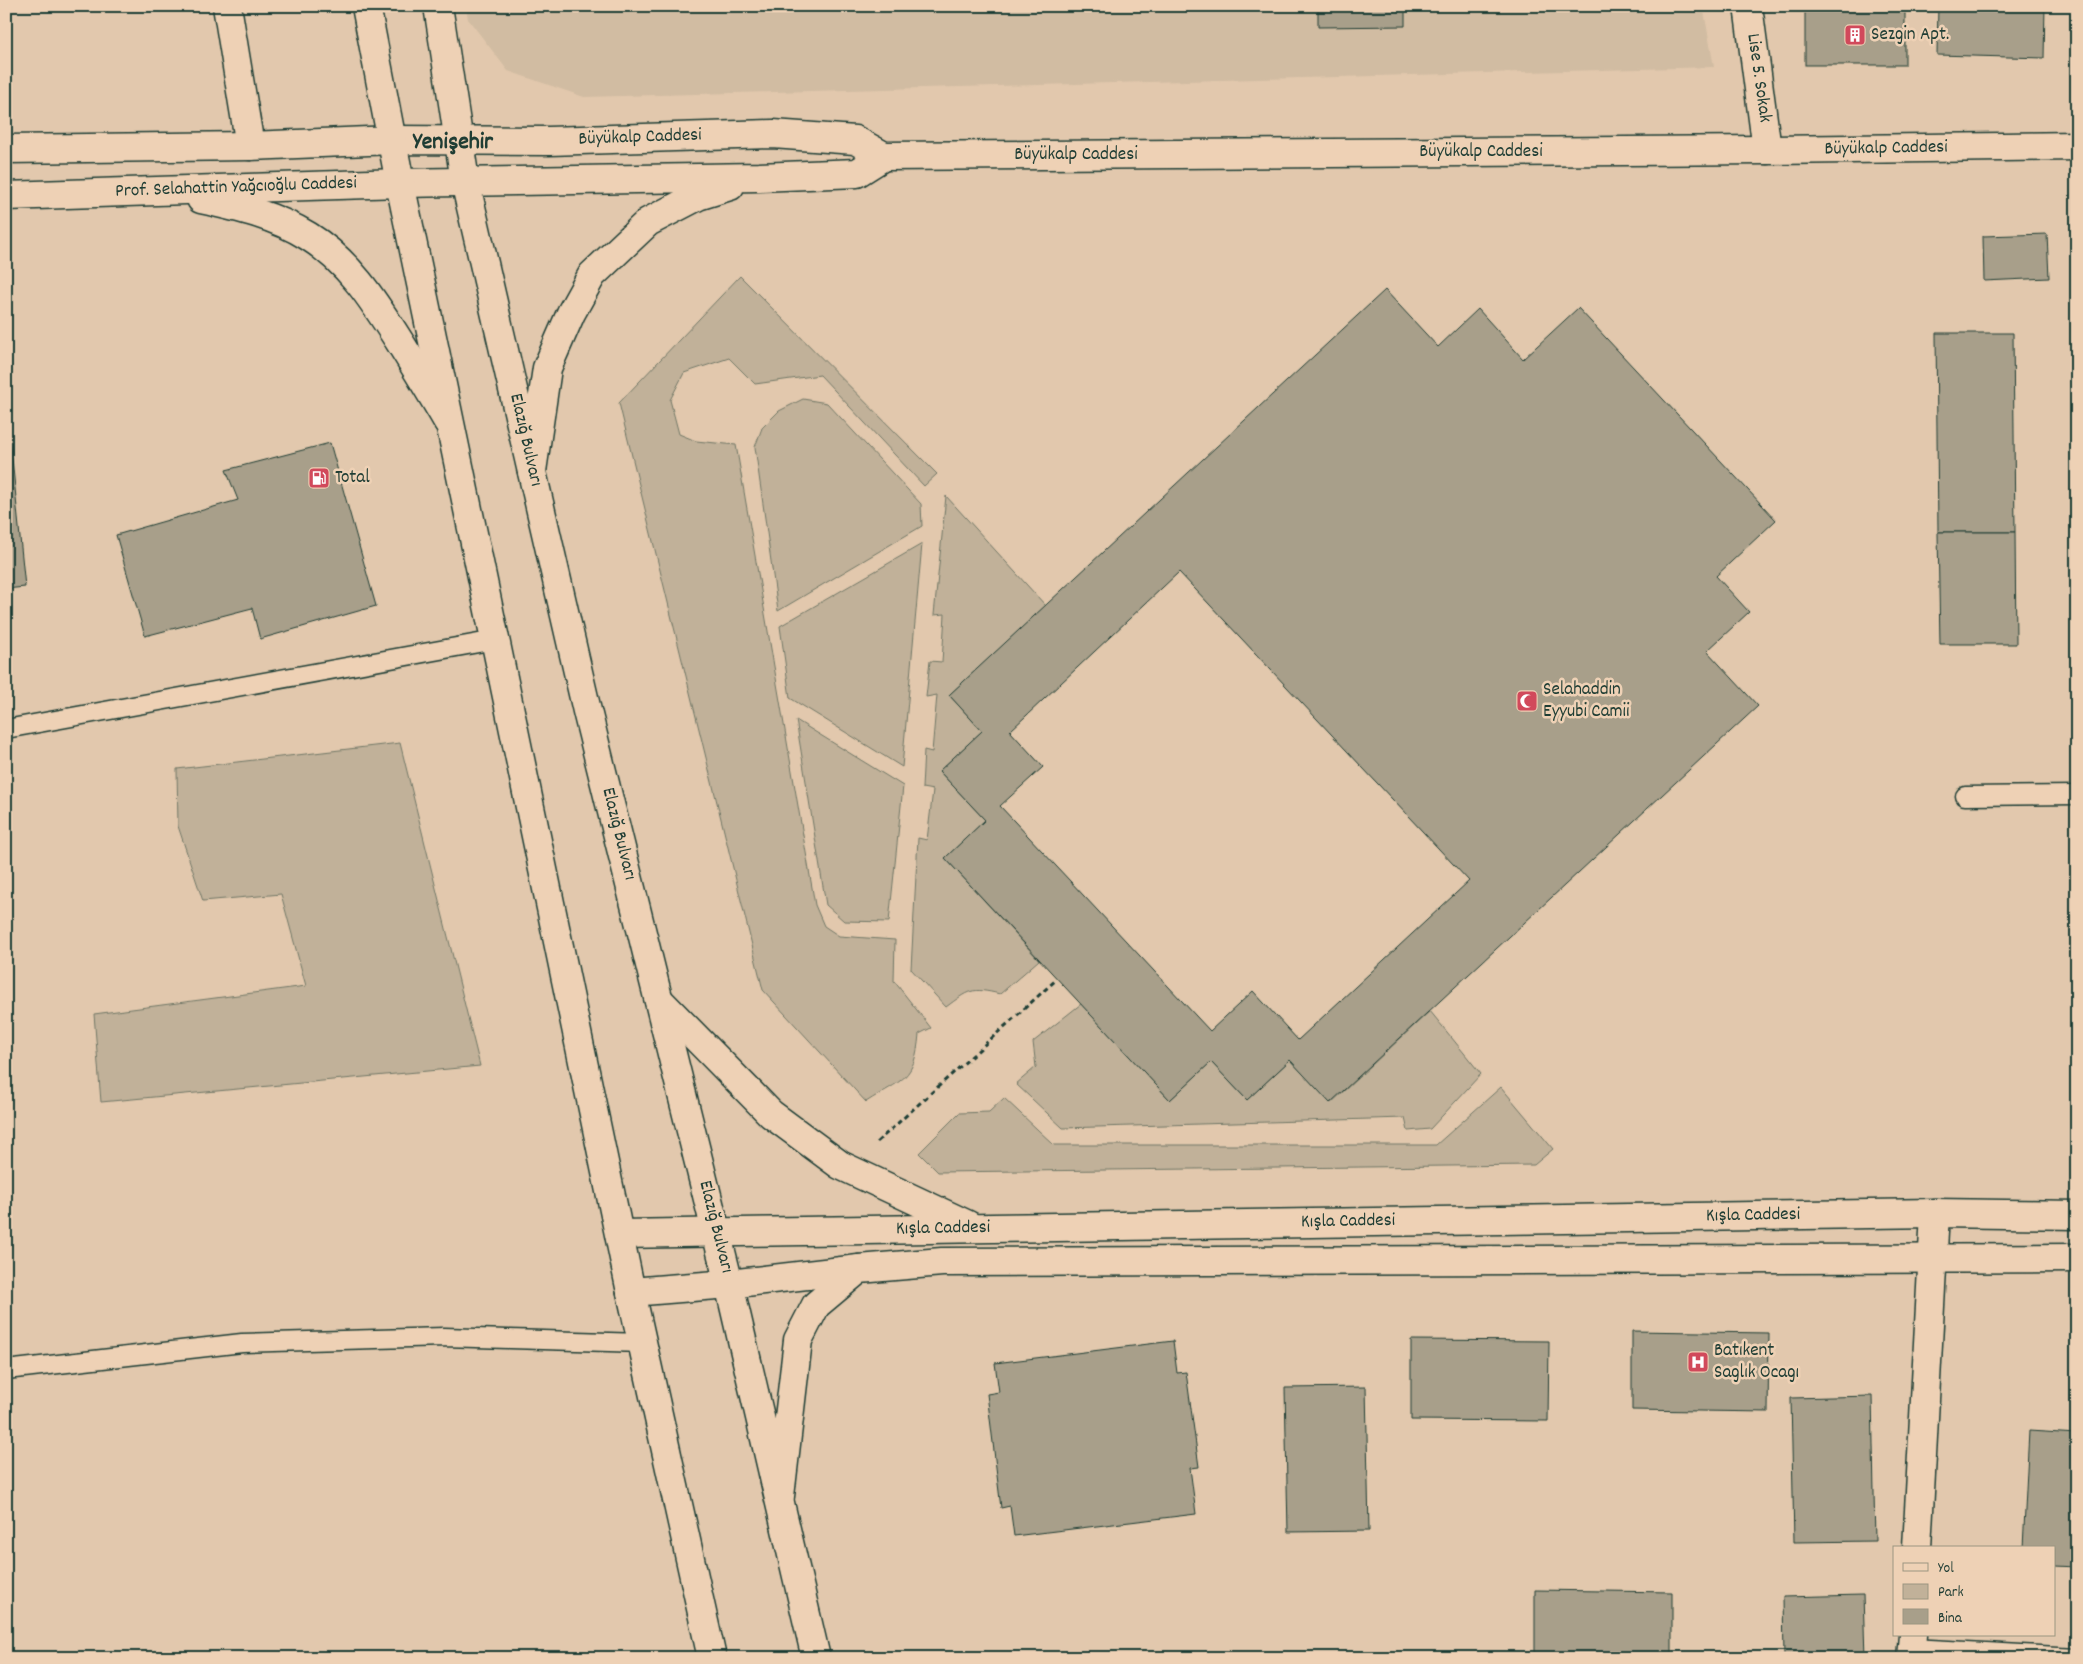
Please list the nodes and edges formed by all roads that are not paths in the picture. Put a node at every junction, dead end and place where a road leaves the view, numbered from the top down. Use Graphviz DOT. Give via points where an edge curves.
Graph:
graph roads {
  1 [pos="227,6"];
  2 [pos="366,6"];
  3 [pos="438,6"];
  4 [pos="1748,6"];
  5 [pos="392,140"];
  6 [pos="459,140"];
  7 [pos="250,146"];
  8 [pos="2077,146"];
  9 [pos="6,149"];
  10 [pos="1767,150"];
  11 [pos="884,156"];
  12 [pos="759,177"];
  13 [pos="465,181"];
  14 [pos="400,183"];
  15 [pos="165,190"];
  16 [pos="6,196"];
  17 [pos="451,426"];
  18 [pos="532,472"];
  19 [pos="496,640"];
  20 [pos="6,729"];
  21 [pos="2077,795"];
  22 [pos="1966,796"];
  23 [pos="659,1000"];
  24 [pos="1935,1213"];
  25 [pos="2077,1214"];
  26 [pos="974,1228"];
  27 [pos="716,1232"];
  28 [pos="620,1234"];
  29 [pos="1933,1258"];
  30 [pos="2077,1258"];
  31 [pos="859,1269"];
  32 [pos="729,1284"];
  33 [pos="631,1292"];
  34 [pos="642,1343"];
  35 [pos="6,1370"];
  36 [pos="779,1502"];
  37 [pos="1917,1546"];
  38 [pos="1912,1647"];
  39 [pos="2077,1657"];
  40 [pos="712,1658"];
  41 [pos="816,1658"];
  1 -- 7 [label="street"];
  2 -- 5 [label="street"];
  3 -- 6 [label="street, Elazığ Bulvarı"];
  4 -- 10 [label="street, Lise 5. Sokak"];
  5 -- 6 [label="street, Büyükalp Caddesi"];
  5 -- 7 [label="street"];
  5 -- 14 [label="street"];
  6 -- 11 [label="street, Büyükalp Caddesi" via="549,141 773,134 855,140"];
  6 -- 13 [label="street, Elazığ Bulvarı"];
  7 -- 9 [label="street"];
  8 -- 10 [label="street, Büyükalp Caddesi"];
  10 -- 11 [label="street, Büyükalp Caddesi"];
  11 -- 12 [label="street" via="857,173"];
  12 -- 13 [label="street"];
  12 -- 18 [label="street" via="698,196 648,222 592,275 547,368"];
  13 -- 14 [label="street, Prof. Selahattin Yağcıoğlu Caddesi"];
  13 -- 18 [label="street, Elazığ Bulvarı"];
  14 -- 15 [label="street, Prof. Selahattin Yağcıoğlu Caddesi"];
  14 -- 17 [label="street"];
  15 -- 16 [label="street, Prof. Selahattin Yağcıoğlu Caddesi"];
  15 -- 17 [label="street" via="280,221 330,251 353,273 378,308"];
  17 -- 19 [label="street"];
  18 -- 23 [label="street, Elazığ Bulvarı"];
  19 -- 20 [label="lane"];
  19 -- 28 [label="street"];
  21 -- 22 [label="lane"];
  23 -- 26 [label="street" via="771,1114 840,1165"];
  23 -- 27 [label="street, Elazığ Bulvarı"];
  24 -- 25 [label="street, Kışla Caddesi"];
  24 -- 26 [label="street, Kışla Caddesi"];
  24 -- 29 [label="street"];
  26 -- 27 [label="street, Kışla Caddesi"];
  27 -- 28 [label="street, Kışla Caddesi"];
  27 -- 32 [label="street, Elazığ Bulvarı"];
  28 -- 33 [label="street"];
  29 -- 30 [label="street"];
  29 -- 31 [label="street" via="952,1262"];
  29 -- 37 [label="street"];
  31 -- 32 [label="street"];
  31 -- 36 [label="street" via="816,1306 798,1340"];
  32 -- 33 [label="street"];
  32 -- 36 [label="street, Elazığ Bulvarı"];
  33 -- 34 [label="street"];
  34 -- 35 [label="lane" via="444,1337 242,1343"];
  34 -- 40 [label="street"];
  36 -- 41 [label="street, Elazığ Bulvarı"];
  38 -- 39 [label="lane"];
}
